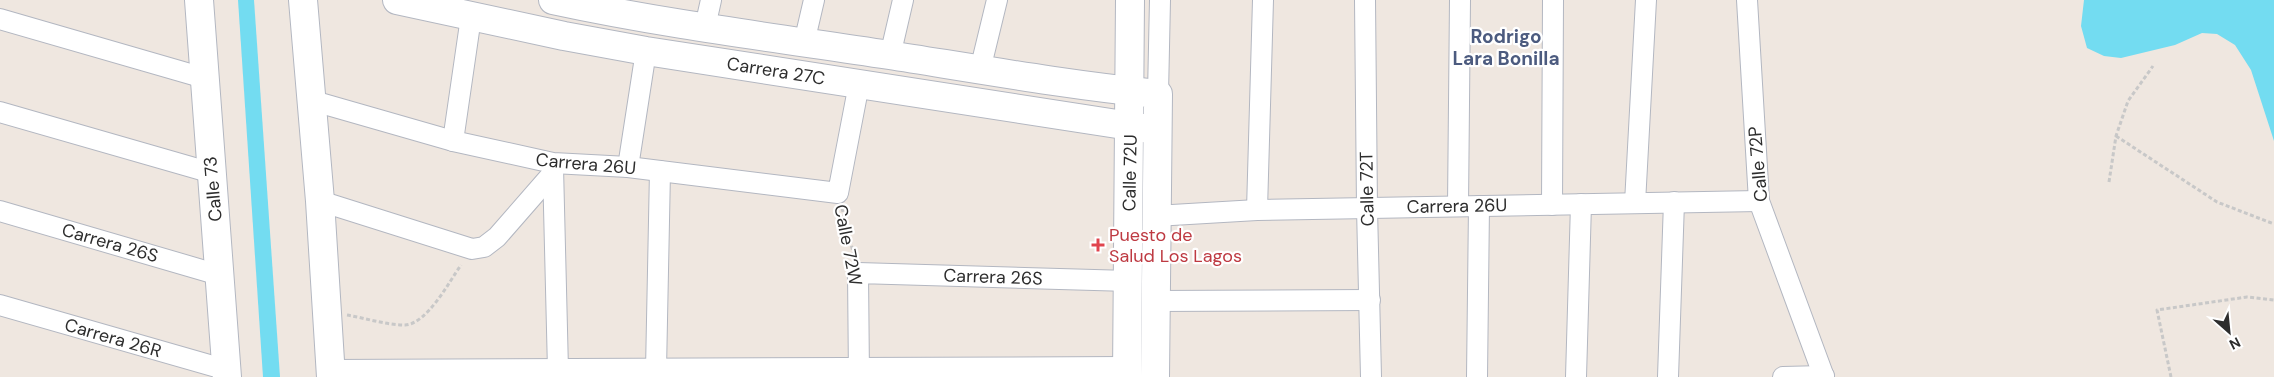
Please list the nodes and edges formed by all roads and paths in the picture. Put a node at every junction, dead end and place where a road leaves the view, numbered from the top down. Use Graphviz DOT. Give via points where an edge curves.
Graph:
graph roads {
  1 [pos="199,0"];
  2 [pos="303,0"];
  3 [pos="397,0"];
  4 [pos="553,0"];
  5 [pos="711,0"];
  6 [pos="814,0"];
  7 [pos="903,0"];
  8 [pos="997,0"];
  9 [pos="1130,0"];
  10 [pos="1160,0"];
  11 [pos="1263,0"];
  12 [pos="1365,0"];
  13 [pos="1460,0"];
  14 [pos="1553,0"];
  15 [pos="1646,0"];
  16 [pos="1747,0"];
  17 [pos="610,6"];
  18 [pos="471,17"];
  19 [pos="0,18"];
  20 [pos="705,27"];
  21 [pos="804,43"];
  22 [pos="646,51"];
  23 [pos="890,56"];
  24 [pos="2153,66"];
  25 [pos="980,70"];
  26 [pos="204,78"];
  27 [pos="859,84"];
  28 [pos="1128,91"];
  29 [pos="1158,94"];
  30 [pos="310,100"];
  31 [pos="0,112"];
  32 [pos="1143,128"];
  33 [pos="2116,136"];
  34 [pos="453,142"];
  35 [pos="628,167"];
  36 [pos="553,169"];
  37 [pos="660,171"];
  38 [pos="212,173"];
  39 [pos="2109,182"];
  40 [pos="838,193"];
  41 [pos="320,201"];
  42 [pos="1759,201"];
  43 [pos="1674,202"];
  44 [pos="1635,203"];
  45 [pos="1581,204"];
  46 [pos="1552,205"];
  47 [pos="1458,206"];
  48 [pos="1479,206"];
  49 [pos="1367,208"];
  50 [pos="1257,210"];
  51 [pos="0,211"];
  52 [pos="1155,216"];
  53 [pos="2274,224"];
  54 [pos="478,248"];
  55 [pos="858,273"];
  56 [pos="219,275"];
  57 [pos="1129,281"];
  58 [pos="1370,300"];
  59 [pos="2274,300"];
  60 [pos="1154,301"];
  61 [pos="0,305"];
  62 [pos="327,312"];
  63 [pos="656,370"];
  64 [pos="568,372"];
  65 [pos="1127,372"];
  66 [pos="859,373"];
  67 [pos="227,374"];
  68 [pos="330,374"];
  69 [pos="1154,377"];
  70 [pos="1371,377"];
  71 [pos="1477,377"];
  72 [pos="1576,377"];
  73 [pos="1668,377"];
  74 [pos="1783,377"];
  75 [pos="1824,377"];
  76 [pos="2171,377"];
  1 -- 26 [label="street, Calle 73"];
  2 -- 30 [label="street"];
  3 -- 18 [label="street, Carrera 27C"];
  4 -- 17 [label="street, Carrera 27C"];
  5 -- 20 [label="street"];
  6 -- 21 [label="street"];
  7 -- 23 [label="street"];
  8 -- 25 [label="street"];
  9 -- 28 [label="street, Calle 72U"];
  10 -- 29 [label="street, Calle 72U"];
  11 -- 50 [label="street"];
  12 -- 49 [label="street, Calle 72T"];
  13 -- 47 [label="street"];
  14 -- 46 [label="street"];
  15 -- 44 [label="street"];
  16 -- 42 [label="street, Calle 72P"];
  17 -- 20 [label="street, Carrera 27C"];
  18 -- 22 [label="street, Carrera 27C"];
  18 -- 34 [label="street"];
  19 -- 26 [label="street"];
  20 -- 21 [label="street, Carrera 27C"];
  21 -- 23 [label="street, Carrera 27C"];
  22 -- 27 [label="street, Carrera 27C"];
  22 -- 35 [label="street"];
  23 -- 25 [label="street, Carrera 27C"];
  24 -- 33 [label="path" via="2128,101"];
  25 -- 28 [label="street, Carrera 27C"];
  26 -- 38 [label="street, Calle 73"];
  27 -- 32 [label="street, Carrera 27C"];
  27 -- 40 [label="street, Calle 72W"];
  28 -- 29 [label="street, Carrera 27C"];
  28 -- 32 [label="street, Calle 72U"];
  29 -- 32 [label="street, Calle 72U"];
  30 -- 34 [label="street, Carrera 26U"];
  30 -- 41 [label="street"];
  31 -- 38 [label="street"];
  32 -- 52 [label="street, Calle 72U"];
  32 -- 57 [label="street, Calle 72U"];
  33 -- 39 [label="path"];
  33 -- 53 [label="path" via="2217,202"];
  34 -- 36 [label="street, Carrera 26U"];
  35 -- 36 [label="street, Carrera 26U"];
  35 -- 37 [label="street, Carrera 26U"];
  36 -- 54 [label="street" via="497,238"];
  36 -- 64 [label="street"];
  37 -- 40 [label="street, Carrera 26U"];
  37 -- 63 [label="street"];
  38 -- 56 [label="street, Calle 73"];
  40 -- 55 [label="path, Calle 72W"];
  41 -- 54 [label="street"];
  41 -- 62 [label="street"];
  42 -- 43 [label="street, Carrera 26U"];
  42 -- 75 [label="street, Calle 72P"];
  43 -- 44 [label="street, Carrera 26U"];
  43 -- 73 [label="street"];
  44 -- 45 [label="street, Carrera 26U"];
  45 -- 46 [label="street, Carrera 26U"];
  45 -- 72 [label="street"];
  46 -- 48 [label="street, Carrera 26U"];
  47 -- 48 [label="street, Carrera 26U"];
  47 -- 49 [label="street, Carrera 26U"];
  48 -- 71 [label="street"];
  49 -- 50 [label="street, Carrera 26U"];
  49 -- 58 [label="street, Calle 72T"];
  50 -- 52 [label="street, Carrera 26U"];
  51 -- 56 [label="street, Carrera 26S"];
  52 -- 60 [label="street, Calle 72U"];
  54 -- 62 [label="path" via="417,322 405,325"];
  55 -- 57 [label="street, Carrera 26S"];
  55 -- 66 [label="street, Calle 72W"];
  56 -- 67 [label="street, Calle 73"];
  57 -- 65 [label="street, Calle 72U"];
  58 -- 60 [label="street"];
  58 -- 70 [label="street, Calle 72T"];
  59 -- 76 [label="path" via="2247,297 2157,310"];
  60 -- 69 [label="street, Calle 72U"];
  61 -- 67 [label="street, Carrera 26R"];
  62 -- 68 [label="street"];
  63 -- 64 [label="street"];
  63 -- 66 [label="street"];
  64 -- 68 [label="street"];
  65 -- 66 [label="street"];
  74 -- 75 [label="street"];
}
